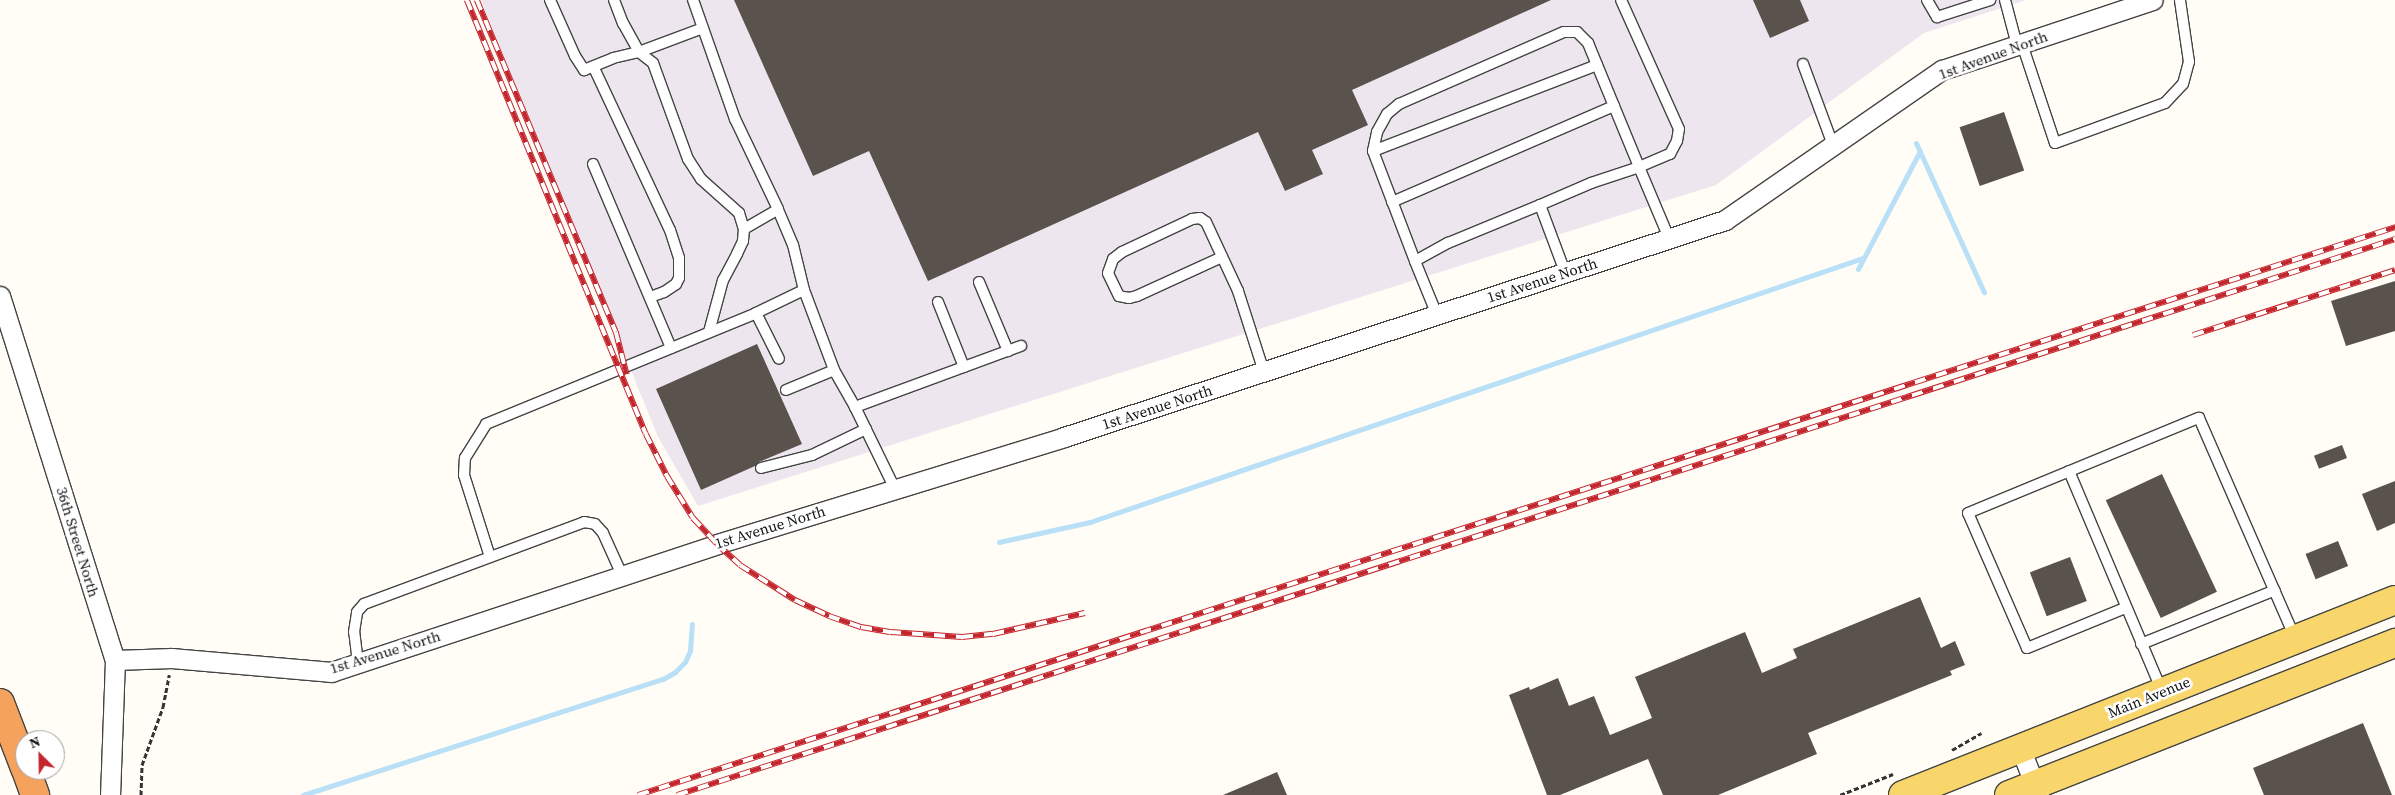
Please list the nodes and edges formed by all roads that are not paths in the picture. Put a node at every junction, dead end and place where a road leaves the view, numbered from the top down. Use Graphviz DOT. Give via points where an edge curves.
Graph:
graph roads {
  1 [pos="550,0"];
  2 [pos="614,0"];
  3 [pos="693,0"];
  4 [pos="1621,0"];
  5 [pos="1927,0"];
  6 [pos="1990,0"];
  7 [pos="2005,0"];
  8 [pos="2180,0"];
  9 [pos="2144,1"];
  10 [pos="703,28"];
  11 [pos="2019,45"];
  12 [pos="639,52"];
  13 [pos="1803,64"];
  14 [pos="1597,65"];
  15 [pos="594,68"];
  16 [pos="1614,106"];
  17 [pos="1833,145"];
  18 [pos="1373,151"];
  19 [pos="593,164"];
  20 [pos="1639,167"];
  21 [pos="1392,202"];
  22 [pos="1540,205"];
  23 [pos="778,209"];
  24 [pos="744,229"];
  25 [pos="1669,238"];
  26 [pos="1222,257"];
  27 [pos="1415,261"];
  28 [pos="1565,272"];
  29 [pos="979,282"];
  30 [pos="804,290"];
  31 [pos="0,296"];
  32 [pos="650,297"];
  33 [pos="938,302"];
  34 [pos="756,314"];
  35 [pos="1437,315"];
  36 [pos="709,332"];
  37 [pos="1021,346"];
  38 [pos="671,348"];
  39 [pos="1008,351"];
  40 [pos="779,359"];
  41 [pos="964,367"];
  42 [pos="834,370"];
  43 [pos="1264,372"];
  44 [pos="786,390"];
  45 [pos="855,407"];
  46 [pos="866,429"];
  47 [pos="760,468"];
  48 [pos="2069,471"];
  49 [pos="895,489"];
  50 [pos="490,557"];
  51 [pos="622,575"];
  52 [pos="2275,590"];
  53 [pos="2395,600"];
  54 [pos="2125,608"];
  55 [pos="2295,638"];
  56 [pos="2395,643"];
  57 [pos="2141,644"];
  58 [pos="115,660"];
  59 [pos="358,663"];
  60 [pos="2162,693"];
  61 [pos="0,703"];
  62 [pos="15,743"];
  63 [pos="2020,748"];
  64 [pos="29,780"];
  65 [pos="2037,790"];
  66 [pos="35,795"];
  67 [pos="110,795"];
  68 [pos="1903,795"];
  69 [pos="2009,795"];
  1 -- 15 [label="lane" via="581,67 584,70"];
  2 -- 12 [label="lane"];
  3 -- 10 [label="lane"];
  4 -- 20 [label="lane" via="1679,129 1670,154"];
  5 -- 6 [label="lane" via="1937,17"];
  7 -- 11 [label="lane"];
  8 -- 11 [label="lane" via="2189,62 2183,84 2165,103 2055,143"];
  9 -- 11 [label="street, 1st Avenue North"];
  10 -- 12 [label="lane"];
  10 -- 23 [label="lane" via="735,119"];
  11 -- 17 [label="street, 1st Avenue North" via="1942,70"];
  12 -- 15 [label="lane" via="612,58"];
  12 -- 24 [label="lane" via="653,63 688,159 697,173 739,213"];
  13 -- 17 [label="lane"];
  14 -- 16 [label="lane"];
  14 -- 18 [label="lane"];
  14 -- 18 [label="lane" via="1588,43 1577,32 1564,32 1399,104 1387,114 1377,132"];
  15 -- 32 [label="lane" via="670,230 678,258 680,273 676,284"];
  16 -- 20 [label="lane"];
  16 -- 21 [label="lane"];
  17 -- 25 [label="street, 1st Avenue North" via="1725,220"];
  18 -- 21 [label="lane"];
  19 -- 32 [label="lane"];
  20 -- 22 [label="lane"];
  20 -- 25 [label="lane"];
  21 -- 27 [label="lane"];
  22 -- 27 [label="lane"];
  22 -- 28 [label="lane"];
  23 -- 24 [label="lane"];
  23 -- 30 [label="lane" via="793,244"];
  24 -- 36 [label="lane" via="743,241 723,280"];
  25 -- 28 [label="street, 1st Avenue North"];
  26 -- 26 [label="lane" via="1206,222 1192,218 1122,252 1113,259 1108,273 1119,296 1129,298"];
  26 -- 43 [label="lane" via="1238,291"];
  27 -- 35 [label="lane"];
  28 -- 35 [label="street, 1st Avenue North"];
  29 -- 39 [label="lane"];
  30 -- 34 [label="lane"];
  30 -- 42 [label="lane"];
  31 -- 58 [label="street, 36th Street North"];
  32 -- 38 [label="lane"];
  33 -- 41 [label="lane"];
  34 -- 36 [label="lane"];
  34 -- 40 [label="lane"];
  35 -- 43 [label="street, 1st Avenue North"];
  36 -- 38 [label="lane"];
  37 -- 39 [label="lane"];
  38 -- 50 [label="lane" via="486,424 465,458 464,474"];
  39 -- 41 [label="lane"];
  41 -- 45 [label="lane"];
  42 -- 44 [label="lane"];
  42 -- 45 [label="lane"];
  43 -- 49 [label="street, 1st Avenue North"];
  45 -- 46 [label="lane"];
  46 -- 47 [label="lane" via="812,455"];
  46 -- 49 [label="lane"];
  48 -- 52 [label="lane" via="2199,418"];
  48 -- 54 [label="lane"];
  48 -- 54 [label="lane" via="1968,513 2027,648"];
  49 -- 51 [label="street, 1st Avenue North"];
  50 -- 51 [label="lane" via="584,522 595,524 603,533"];
  50 -- 59 [label="lane" via="364,604 357,612 354,632"];
  51 -- 59 [label="street, 1st Avenue North"];
  52 -- 55 [label="lane"];
  52 -- 57 [label="lane"];
  53 -- 55 [label="main road, Main Avenue"];
  54 -- 57 [label="lane"];
  55 -- 60 [label="main road, Main Avenue"];
  56 -- 65 [label="main road"];
  57 -- 60 [label="lane"];
  58 -- 59 [label="street, 1st Avenue North" via="172,658 331,672"];
  58 -- 67 [label="street, 36th Street North"];
  60 -- 63 [label="main road, Main Avenue"];
  61 -- 62 [label="highway"];
  63 -- 65 [label="street"];
  63 -- 68 [label="main road, Main Avenue"];
  64 -- 66 [label="highway"];
  65 -- 69 [label="main road"];
}
